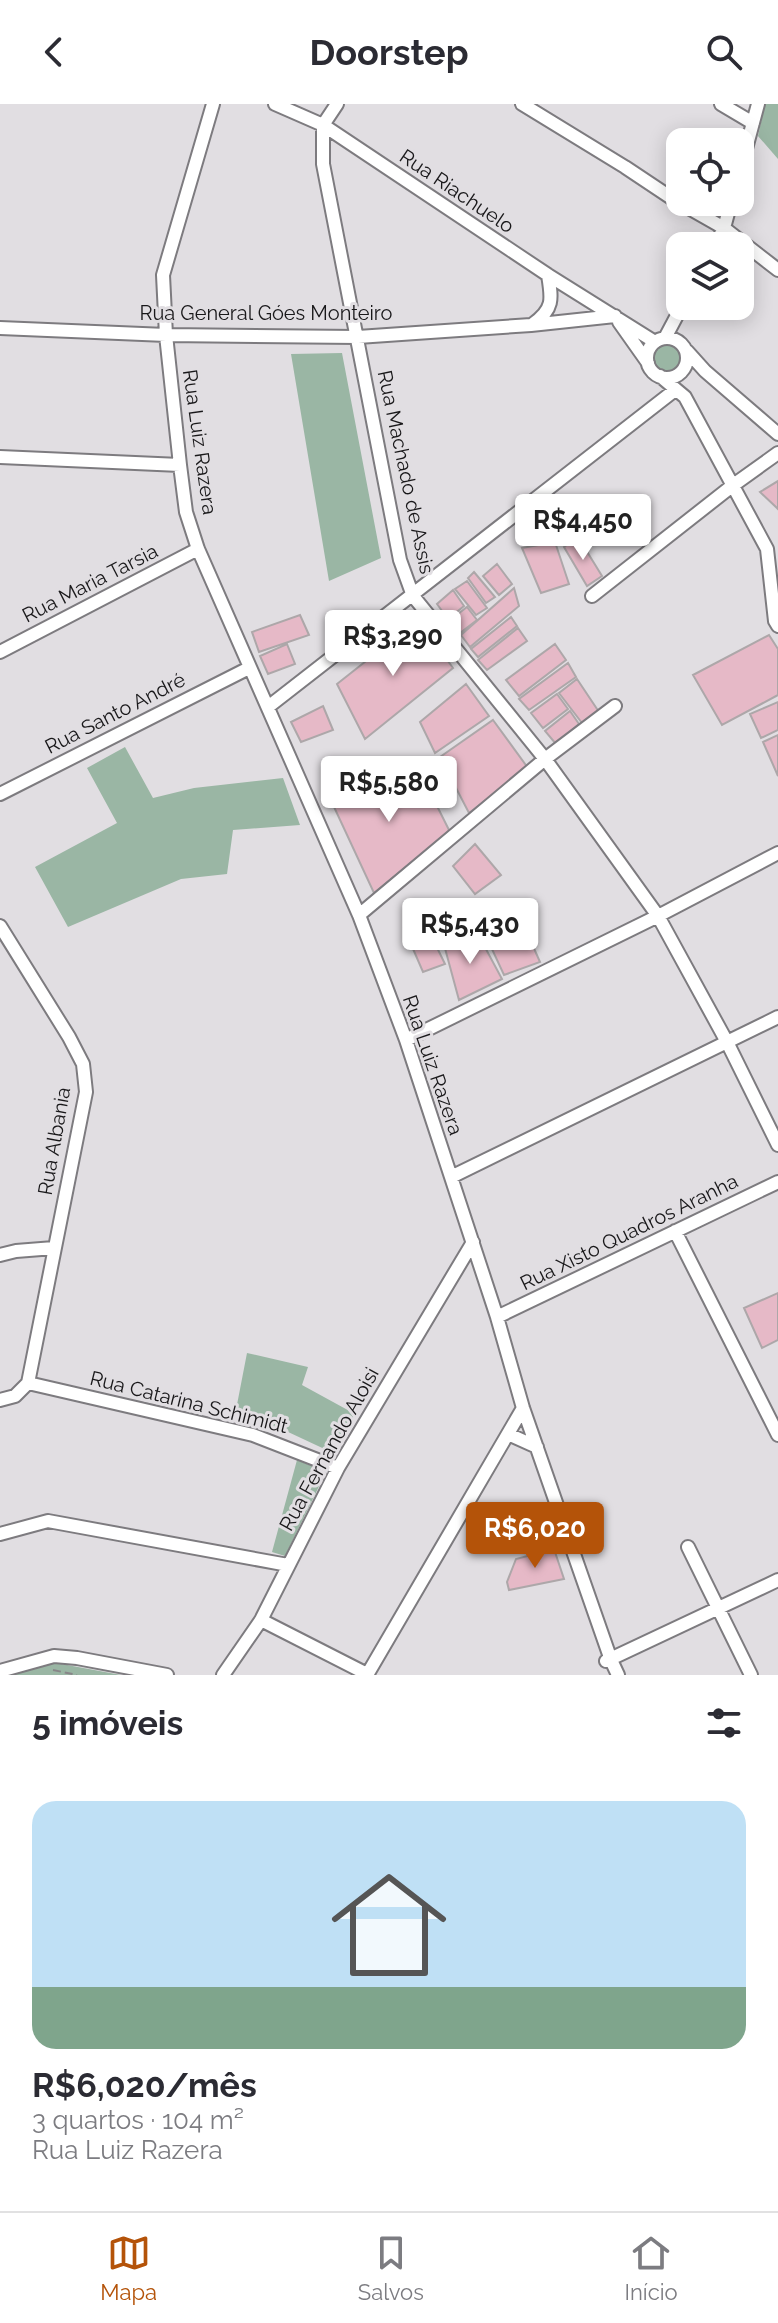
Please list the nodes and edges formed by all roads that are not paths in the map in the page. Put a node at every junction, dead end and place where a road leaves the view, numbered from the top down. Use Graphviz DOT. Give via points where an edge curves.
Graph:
graph roads {
  1 [pos="213,104"];
  2 [pos="275,104"];
  3 [pos="337,104"];
  4 [pos="522,104"];
  5 [pos="721,104"];
  6 [pos="758,104"];
  7 [pos="753,123"];
  8 [pos="323,125"];
  9 [pos="752,128"];
  10 [pos="727,216"];
  11 [pos="724,228"];
  12 [pos="722,232"];
  13 [pos="778,270"];
  14 [pos="548,275"];
  15 [pos="615,316"];
  16 [pos="673,320"];
  17 [pos="531,325"];
  18 [pos="0,328"];
  19 [pos="166,335"];
  20 [pos="358,337"];
  21 [pos="660,340"];
  22 [pos="687,351"];
  23 [pos="648,364"];
  24 [pos="684,369"];
  25 [pos="660,376"];
  26 [pos="680,394"];
  27 [pos="778,434"];
  28 [pos="778,453"];
  29 [pos="0,457"];
  30 [pos="180,465"];
  31 [pos="732,486"];
  32 [pos="198,549"];
  33 [pos="413,596"];
  34 [pos="592,596"];
  35 [pos="778,626"];
  36 [pos="0,652"];
  37 [pos="249,668"];
  38 [pos="615,706"];
  39 [pos="268,707"];
  40 [pos="545,759"];
  41 [pos="0,794"];
  42 [pos="778,853"];
  43 [pos="359,915"];
  44 [pos="658,916"];
  45 [pos="0,926"];
  46 [pos="778,1017"];
  47 [pos="406,1040"];
  48 [pos="727,1042"];
  49 [pos="778,1145"];
  50 [pos="451,1177"];
  51 [pos="778,1182"];
  52 [pos="675,1231"];
  53 [pos="473,1242"];
  54 [pos="54,1248"];
  55 [pos="0,1255"];
  56 [pos="497,1317"];
  57 [pos="28,1383"];
  58 [pos="0,1400"];
  59 [pos="523,1408"];
  60 [pos="508,1434"];
  61 [pos="778,1435"];
  62 [pos="537,1447"];
  63 [pos="338,1468"];
  64 [pos="0,1534"];
  65 [pos="688,1547"];
  66 [pos="288,1565"];
  67 [pos="778,1580"];
  68 [pos="717,1608"];
  69 [pos="261,1620"];
  70 [pos="608,1661"];
  71 [pos="0,1671"];
  72 [pos="167,1675"];
  73 [pos="223,1675"];
  74 [pos="367,1675"];
  75 [pos="618,1675"];
  76 [pos="751,1675"];
  1 -- 19 [label="street, Rua Luiz Razera" via="163,275"];
  2 -- 8 [label="street, Rua Riachuelo"];
  3 -- 8 [label="street"];
  4 -- 11 [label="street"];
  5 -- 7 [label="street"];
  6 -- 7 [label="street"];
  7 -- 9 [label="street"];
  8 -- 14 [label="street, Rua Riachuelo"];
  8 -- 20 [label="street, Rua Machado de Assis" via="323,164"];
  10 -- 11 [label="street"];
  11 -- 12 [label="street"];
  11 -- 13 [label="street"];
  14 -- 15 [label="street, Rua Riachuelo"];
  14 -- 17 [label="street" via="550,303 546,314"];
  15 -- 17 [label="street, Rua General Góes Monteiro"];
  15 -- 21 [label="street, Rua Riachuelo"];
  15 -- 23 [label="street, Rua Riachuelo"];
  16 -- 21 [label="street"];
  17 -- 20 [label="street, Rua General Góes Monteiro"];
  18 -- 19 [label="street, Rua General Góes Monteiro"];
  19 -- 20 [label="street, Rua General Góes Monteiro"];
  19 -- 30 [label="street, Rua Luiz Razera"];
  20 -- 33 [label="street, Rua Machado de Assis" via="400,560"];
  21 -- 22 [label="street" via="678,341"];
  21 -- 23 [label="street" via="648,352"];
  22 -- 24 [label="street"];
  22 -- 27 [label="street"];
  23 -- 25 [label="street"];
  24 -- 25 [label="street" via="676,376"];
  24 -- 26 [label="street"];
  25 -- 26 [label="street"];
  26 -- 31 [label="street"];
  26 -- 33 [label="street"];
  28 -- 31 [label="street"];
  29 -- 30 [label="street"];
  30 -- 32 [label="street, Rua Luiz Razera"];
  31 -- 34 [label="street"];
  31 -- 35 [label="street" via="767,549"];
  32 -- 36 [label="street, Rua Maria Tarsia"];
  32 -- 37 [label="street, Rua Luiz Razera"];
  33 -- 39 [label="street"];
  33 -- 40 [label="street, Rua Machado de Assis"];
  37 -- 39 [label="street, Rua Luiz Razera"];
  37 -- 41 [label="street, Rua Santo André"];
  38 -- 40 [label="street"];
  39 -- 43 [label="street, Rua Luiz Razera"];
  40 -- 43 [label="street"];
  40 -- 44 [label="street, Rua Machado de Assis"];
  42 -- 44 [label="street"];
  43 -- 47 [label="street, Rua Luiz Razera"];
  44 -- 47 [label="street"];
  44 -- 48 [label="street, Rua Machado de Assis"];
  45 -- 54 [label="street, Rua Albania" via="83,1064 86,1092"];
  46 -- 48 [label="street"];
  47 -- 50 [label="street, Rua Luiz Razera"];
  48 -- 49 [label="street, Rua Machado de Assis"];
  48 -- 50 [label="street"];
  50 -- 53 [label="street, Rua Luiz Razera"];
  51 -- 52 [label="street, Rua Xisto Quadros Aranha"];
  52 -- 56 [label="street, Rua Xisto Quadros Aranha"];
  52 -- 61 [label="street"];
  53 -- 56 [label="street, Rua Luiz Razera"];
  53 -- 63 [label="street, Rua Fernando Aloisi"];
  54 -- 55 [label="street"];
  54 -- 57 [label="street, Rua Albania"];
  56 -- 59 [label="street, Rua Luiz Razera"];
  57 -- 58 [label="street" via="15,1396"];
  57 -- 63 [label="street, Rua Catarina Schimidt" via="253,1435"];
  59 -- 60 [label="street"];
  59 -- 62 [label="street, Rua Luiz Razera"];
  60 -- 62 [label="street"];
  60 -- 74 [label="street"];
  62 -- 70 [label="street, Rua Luiz Razera"];
  63 -- 66 [label="street, Rua Fernando Aloisi"];
  64 -- 66 [label="street" via="48,1521"];
  65 -- 68 [label="street"];
  66 -- 69 [label="street, Rua Fernando Aloisi"];
  67 -- 68 [label="street"];
  68 -- 70 [label="street"];
  68 -- 76 [label="street"];
  69 -- 73 [label="street, Rua Fernando Aloisi"];
  69 -- 74 [label="street"];
  70 -- 75 [label="street, Rua Luiz Razera"];
  71 -- 72 [label="street" via="54,1656"];
}
